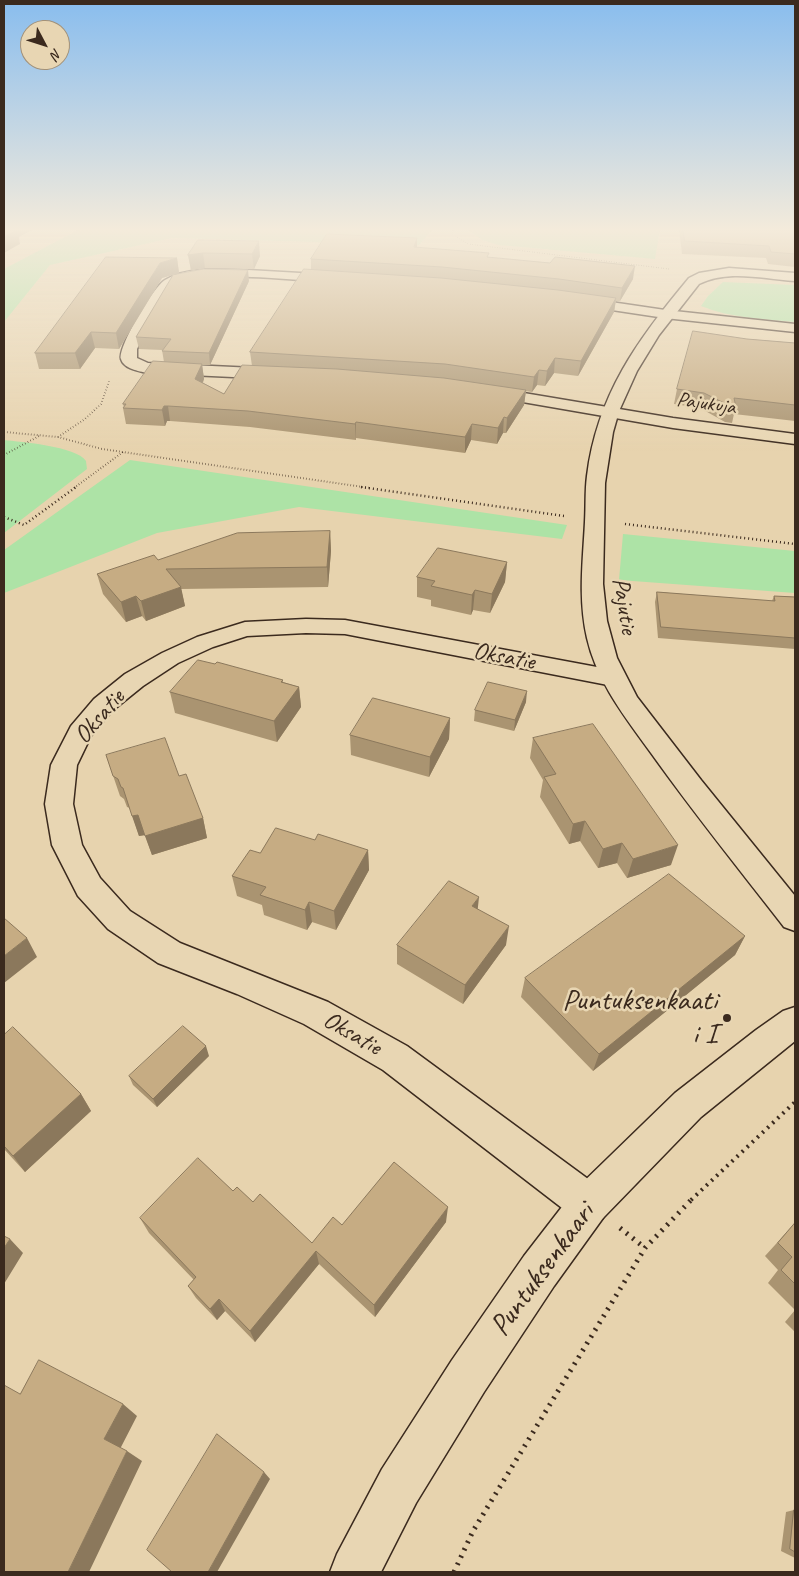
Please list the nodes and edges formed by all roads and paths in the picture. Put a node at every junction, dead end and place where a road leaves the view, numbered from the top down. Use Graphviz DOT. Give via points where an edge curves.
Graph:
graph roads {
  1 [pos="155,304"];
  2 [pos="592,304"];
  3 [pos="675,304"];
  4 [pos="666,314"];
  5 [pos="795,328"];
  6 [pos="136,365"];
  7 [pos="288,375"];
  8 [pos="473,390"];
  9 [pos="610,412"];
  10 [pos="4,432"];
  11 [pos="39,436"];
  12 [pos="58,437"];
  13 [pos="795,439"];
  14 [pos="123,452"];
  15 [pos="4,455"];
  16 [pos="4,517"];
  17 [pos="595,520"];
  18 [pos="795,544"];
  19 [pos="613,678"];
  20 [pos="795,918"];
  21 [pos="795,1022"];
  22 [pos="795,1102"];
  23 [pos="589,1204"];
  24 [pos="355,1572"];
  25 [pos="454,1572"];
  1 -- 6 [label="street" via="129,349 129,359"];
  2 -- 4 [label="street"];
  3 -- 4 [label="street, Pajutie"];
  4 -- 5 [label="street"];
  4 -- 9 [label="street, Pajutie" via="646,342"];
  6 -- 7 [label="street" via="161,370"];
  6 -- 12 [label="path" via="113,371 101,404"];
  8 -- 9 [label="street, Pajukuja"];
  9 -- 13 [label="street, Pajukuja"];
  9 -- 17 [label="street, Pajutie" via="596,480"];
  10 -- 11 [label="path"];
  11 -- 12 [label="path"];
  11 -- 15 [label="path"];
  12 -- 14 [label="path"];
  14 -- 16 [label="path" via="24,525"];
  14 -- 17 [label="path"];
  17 -- 18 [label="path"];
  17 -- 19 [label="street, Pajutie" via="591,602"];
  19 -- 20 [label="street, Pajutie" via="671,762"];
  19 -- 23 [label="street, Oksatie" via="345,627 245,629 170,658 134,680 103,705 80,732 64,765 59,804 67,845 89,887 119,920 169,953 316,1013 395,1058"];
  21 -- 23 [label="street, Puntuksenkaari" via="688,1105"];
  22 -- 25 [label="path" via="702,1188 645,1248 473,1530"];
  23 -- 24 [label="street, Puntuksenkaari" via="468,1376 399,1486"];
}
